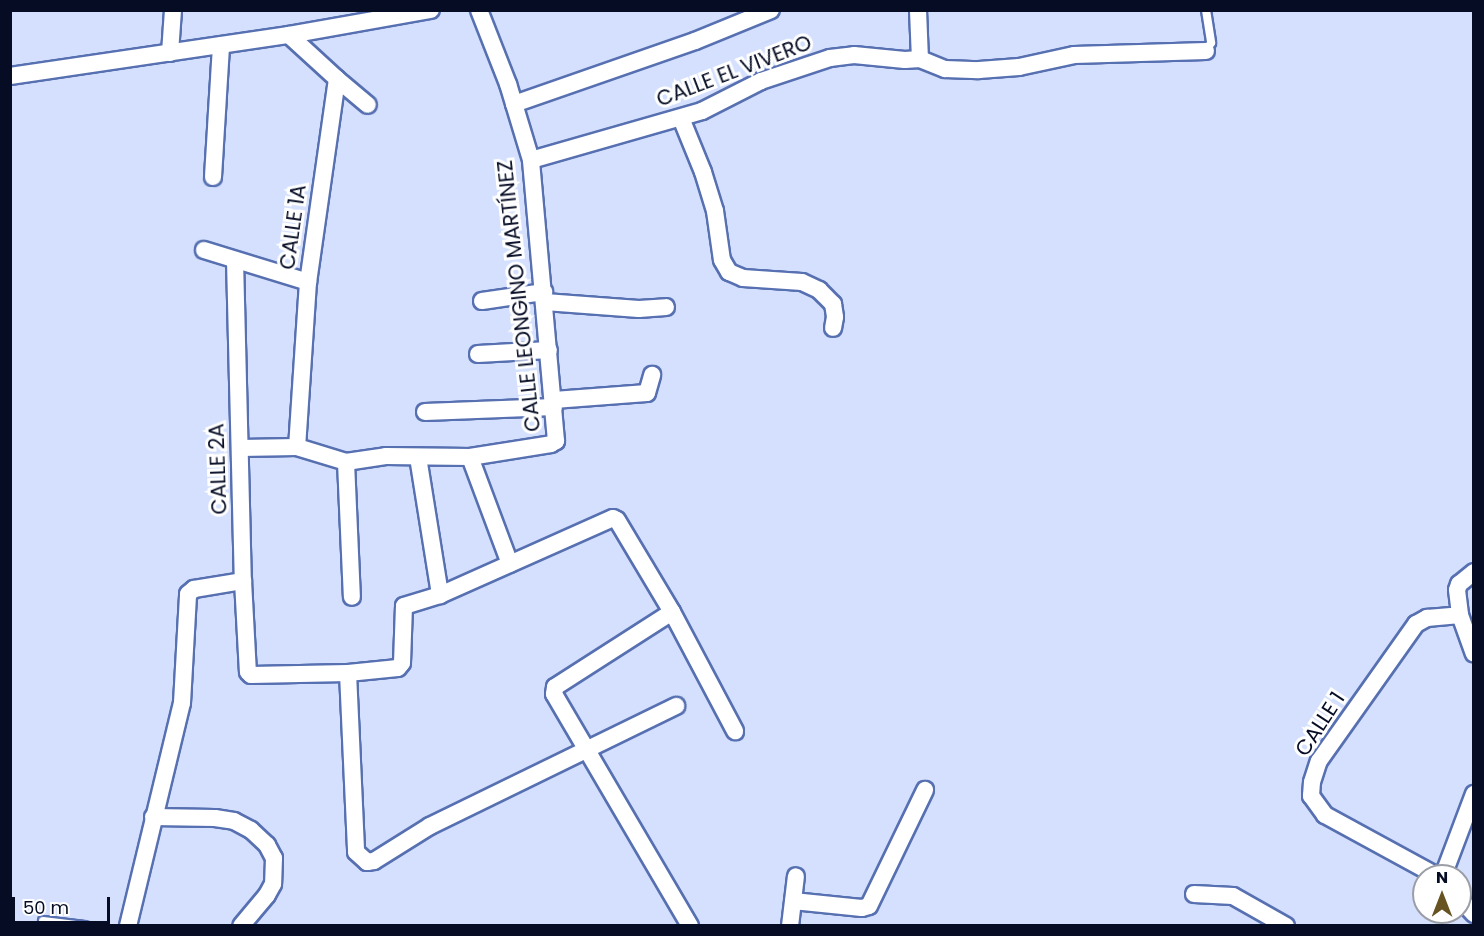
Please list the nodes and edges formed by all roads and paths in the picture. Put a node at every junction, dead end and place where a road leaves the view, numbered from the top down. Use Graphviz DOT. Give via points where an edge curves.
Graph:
graph roads {
  1 [pos="173,10"];
  2 [pos="431,10"];
  3 [pos="479,10"];
  4 [pos="771,10"];
  5 [pos="918,10"];
  6 [pos="1206,10"];
  7 [pos="289,35"];
  8 [pos="221,45"];
  9 [pos="1206,51"];
  10 [pos="170,53"];
  11 [pos="920,59"];
  12 [pos="10,76"];
  13 [pos="337,79"];
  14 [pos="514,104"];
  15 [pos="368,105"];
  16 [pos="681,118"];
  17 [pos="531,160"];
  18 [pos="213,177"];
  19 [pos="204,250"];
  20 [pos="235,260"];
  21 [pos="308,282"];
  22 [pos="544,297"];
  23 [pos="482,301"];
  24 [pos="666,307"];
  25 [pos="833,328"];
  26 [pos="549,350"];
  27 [pos="478,354"];
  28 [pos="652,375"];
  29 [pos="554,403"];
  30 [pos="425,412"];
  31 [pos="297,447"];
  32 [pos="240,448"];
  33 [pos="418,457"];
  34 [pos="470,457"];
  35 [pos="346,462"];
  36 [pos="510,564"];
  37 [pos="1473,572"];
  38 [pos="243,581"];
  39 [pos="440,595"];
  40 [pos="352,597"];
  41 [pos="672,612"];
  42 [pos="1460,615"];
  43 [pos="1473,654"];
  44 [pos="348,673"];
  45 [pos="676,706"];
  46 [pos="735,730"];
  47 [pos="587,749"];
  48 [pos="925,790"];
  49 [pos="1473,794"];
  50 [pos="153,817"];
  51 [pos="1415,864"];
  52 [pos="1447,864"];
  53 [pos="796,876"];
  54 [pos="1194,894"];
  55 [pos="793,901"];
  56 [pos="43,921"];
  57 [pos="1269,921"];
  58 [pos="86,926"];
  59 [pos="128,926"];
  60 [pos="241,926"];
  61 [pos="690,926"];
  62 [pos="790,926"];
  63 [pos="1286,926"];
  1 -- 10 [label="street"];
  2 -- 7 [label="street"];
  3 -- 14 [label="street, CALLE LEONGINO MARTÍNEZ"];
  4 -- 14 [label="street" via="695,41"];
  5 -- 11 [label="street"];
  6 -- 9 [label="lane" via="1211,43"];
  7 -- 8 [label="street"];
  7 -- 13 [label="street"];
  8 -- 10 [label="street"];
  8 -- 18 [label="street"];
  9 -- 11 [label="street, CALLE EL VIVERO" via="1074,55 1019,67 979,70 945,69"];
  10 -- 12 [label="street"];
  11 -- 16 [label="street, CALLE EL VIVERO" via="854,55 830,58 761,81"];
  13 -- 15 [label="street"];
  13 -- 21 [label="street, CALLE 1A"];
  14 -- 17 [label="street, CALLE LEONGINO MARTÍNEZ"];
  16 -- 17 [label="street, CALLE EL VIVERO"];
  16 -- 25 [label="street" via="704,172 722,260 729,272 743,278 802,282 819,290 833,304"];
  17 -- 22 [label="street, CALLE LEONGINO MARTÍNEZ"];
  19 -- 20 [label="street"];
  20 -- 21 [label="street"];
  20 -- 32 [label="street, CALLE 2A"];
  21 -- 31 [label="street, CALLE 1A"];
  22 -- 23 [label="street"];
  22 -- 24 [label="street" via="639,309"];
  22 -- 26 [label="street, CALLE LEONGINO MARTÍNEZ"];
  26 -- 27 [label="street"];
  26 -- 29 [label="street, CALLE LEONGINO MARTÍNEZ"];
  28 -- 29 [label="street" via="646,393"];
  29 -- 30 [label="street"];
  29 -- 34 [label="street, CALLE LEONGINO MARTÍNEZ" via="556,441"];
  31 -- 32 [label="street"];
  31 -- 35 [label="street"];
  32 -- 38 [label="street, CALLE 2A"];
  33 -- 34 [label="street"];
  33 -- 35 [label="street" via="386,456"];
  33 -- 39 [label="street"];
  34 -- 36 [label="street"];
  35 -- 40 [label="street"];
  36 -- 39 [label="street"];
  36 -- 41 [label="street" via="613,518"];
  37 -- 42 [label="street" via="1457,590"];
  38 -- 44 [label="street, CALLE 2A" via="251,675"];
  38 -- 50 [label="street" via="194,588 188,594 182,703"];
  39 -- 44 [label="street" via="404,606 401,667"];
  41 -- 46 [label="street"];
  41 -- 47 [label="street" via="555,687 554,694"];
  42 -- 43 [label="street"];
  42 -- 51 [label="street, CALLE 1" via="1427,618 1416,624 1319,761 1312,782 1311,796 1325,815"];
  44 -- 47 [label="street" via="356,852 367,862 430,826"];
  45 -- 47 [label="street"];
  47 -- 61 [label="street"];
  48 -- 55 [label="street" via="869,906"];
  49 -- 52 [label="street"];
  50 -- 59 [label="street"];
  50 -- 60 [label="street" via="234,821 267,845 274,858 273,884"];
  53 -- 55 [label="street"];
  54 -- 57 [label="street" via="1233,896"];
  55 -- 62 [label="street"];
  56 -- 58 [label="lane"];
  57 -- 63 [label="street"];
}
